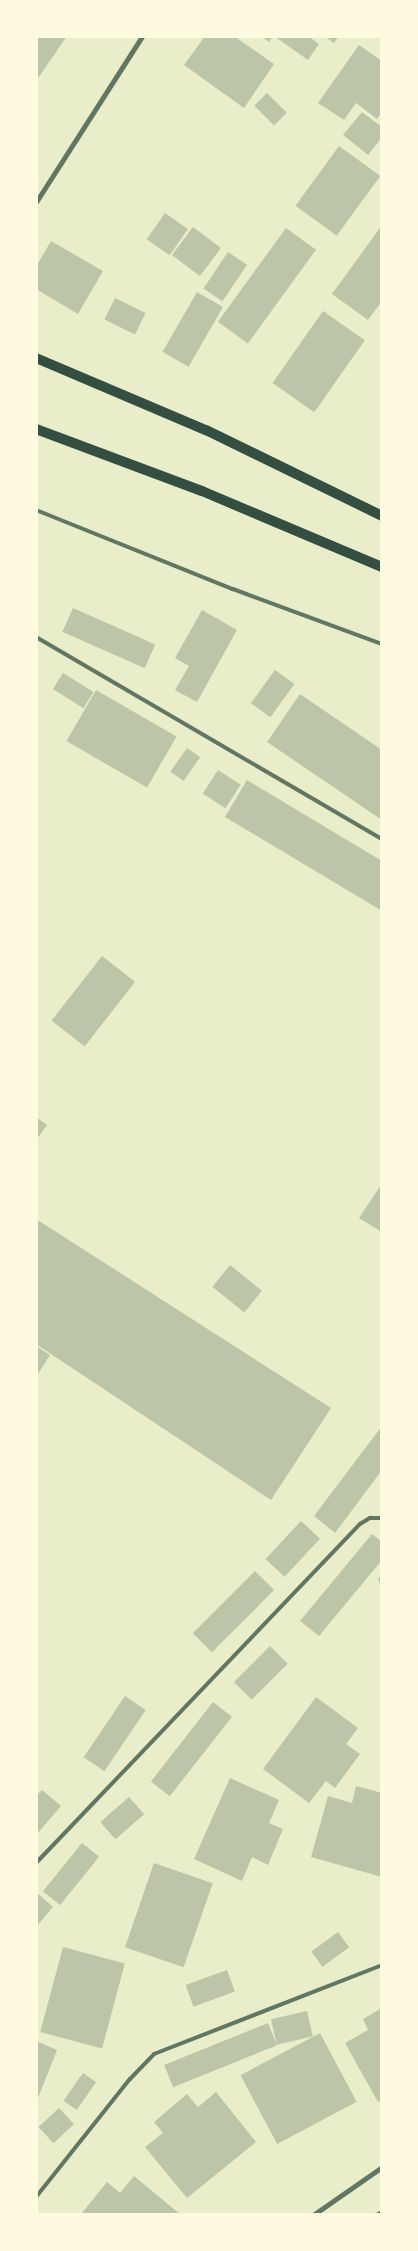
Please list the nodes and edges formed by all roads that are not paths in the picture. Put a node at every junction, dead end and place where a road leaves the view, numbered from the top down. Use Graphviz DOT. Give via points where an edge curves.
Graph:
graph roads {
  1 [pos="142,36"];
  2 [pos="36,202"];
  3 [pos="36,358"];
  4 [pos="36,429"];
  5 [pos="36,510"];
  6 [pos="382,516"];
  7 [pos="382,567"];
  8 [pos="36,637"];
  9 [pos="382,644"];
  10 [pos="382,840"];
  11 [pos="382,1518"];
  12 [pos="36,1863"];
  13 [pos="382,1965"];
  14 [pos="382,2167"];
  15 [pos="36,2198"];
  16 [pos="382,2212"];
  17 [pos="313,2215"];
  18 [pos="376,2215"];
  1 -- 2 [label="street"];
  3 -- 6 [label="main road" via="206,430"];
  4 -- 7 [label="main road" via="202,491"];
  5 -- 9 [label="lane" via="233,589"];
  8 -- 10 [label="lane"];
  11 -- 12 [label="lane" via="370,1518 360,1524"];
  13 -- 15 [label="lane" via="154,2054 130,2079"];
  14 -- 17 [label="street"];
  16 -- 18 [label="street"];
}
